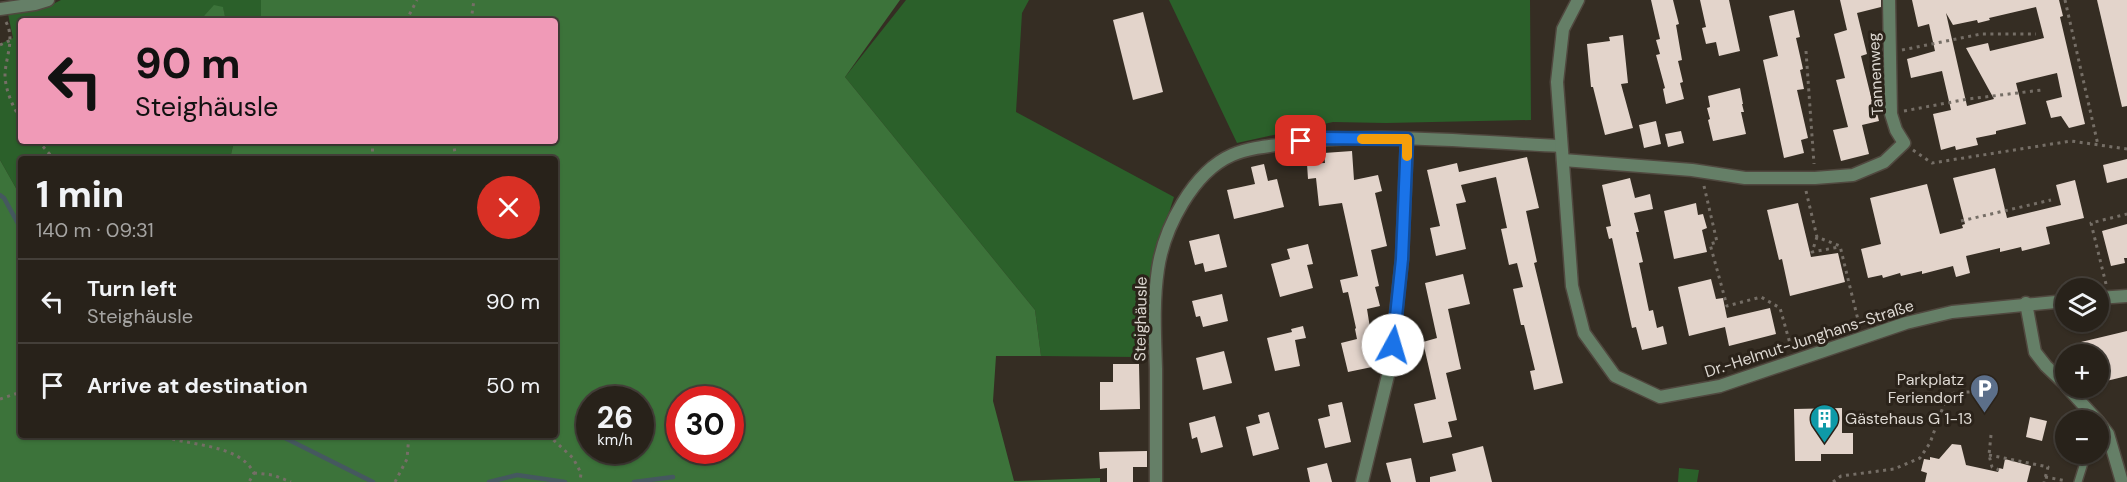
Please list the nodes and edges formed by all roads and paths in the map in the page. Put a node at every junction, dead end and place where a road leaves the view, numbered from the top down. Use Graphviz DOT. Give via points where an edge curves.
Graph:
graph roads {
  1 [pos="48,0"];
  2 [pos="417,0"];
  3 [pos="474,0"];
  4 [pos="1578,0"];
  5 [pos="1889,0"];
  6 [pos="2065,0"];
  7 [pos="2,14"];
  8 [pos="408,18"];
  9 [pos="471,18"];
  10 [pos="2036,33"];
  11 [pos="11,40"];
  12 [pos="0,45"];
  13 [pos="1806,51"];
  14 [pos="1888,54"];
  15 [pos="2042,90"];
  16 [pos="18,114"];
  17 [pos="1891,114"];
  18 [pos="1407,139"];
  19 [pos="1904,143"];
  20 [pos="41,144"];
  21 [pos="2098,145"];
  22 [pos="1561,146"];
  23 [pos="2127,149"];
  24 [pos="51,156"];
  25 [pos="1563,160"];
  26 [pos="1701,171"];
  27 [pos="1809,178"];
  28 [pos="2051,200"];
  29 [pos="2127,214"];
  30 [pos="1961,221"];
  31 [pos="1817,237"];
  32 [pos="1840,246"];
  33 [pos="2101,278"];
  34 [pos="2127,296"];
  35 [pos="2109,298"];
  36 [pos="2055,302"];
  37 [pos="2026,303"];
  38 [pos="1862,338"];
  39 [pos="1795,361"];
  40 [pos="2055,374"];
  41 [pos="1977,392"];
  42 [pos="18,393"];
  43 [pos="2077,398"];
  44 [pos="0,399"];
  45 [pos="2088,410"];
  46 [pos="1991,435"];
  47 [pos="168,438"];
  48 [pos="409,438"];
  49 [pos="551,438"];
  50 [pos="2109,452"];
  51 [pos="1989,455"];
  52 [pos="2084,464"];
  53 [pos="1999,470"];
  54 [pos="254,473"];
  55 [pos="2046,477"];
  56 [pos="249,482"];
  57 [pos="291,482"];
  58 [pos="394,482"];
  59 [pos="580,482"];
  60 [pos="1156,482"];
  61 [pos="1362,482"];
  62 [pos="1833,482"];
  63 [pos="2044,482"];
  64 [pos="2071,482"];
  65 [pos="2078,482"];
  66 [pos="2122,482"];
  1 -- 7 [label="street"];
  2 -- 8 [label="path"];
  3 -- 9 [label="path"];
  4 -- 22 [label="street, Dr.-Helmut-Junghans-Straße" via="1563,29 1559,61"];
  5 -- 14 [label="street, Tannenweg"];
  6 -- 21 [label="path"];
  7 -- 11 [label="path"];
  10 -- 14 [label="path" via="1982,34"];
  11 -- 12 [label="path"];
  11 -- 16 [label="path" via="6,81"];
  13 -- 27 [label="path"];
  14 -- 17 [label="street, Tannenweg"];
  15 -- 17 [label="path"];
  17 -- 19 [label="street, Tannenweg"];
  18 -- 22 [label="street, Steighäusle"];
  18 -- 60 [label="street, Steighäusle" via="1322,138 1232,155 1210,169 1178,208 1163,247 1155,296"];
  18 -- 61 [label="street" via="1402,259 1390,367"];
  19 -- 21 [label="path" via="1932,163 2071,141"];
  19 -- 27 [label="street" via="1884,162 1853,175"];
  20 -- 24 [label="path"];
  21 -- 23 [label="path"];
  22 -- 25 [label="street, Dr.-Helmut-Junghans-Straße"];
  25 -- 26 [label="street"];
  25 -- 39 [label="street, Dr.-Helmut-Junghans-Straße" via="1572,286 1584,333 1615,376 1660,397 1720,387"];
  26 -- 27 [label="street" via="1745,178"];
  26 -- 39 [label="path" via="1717,242 1710,244 1727,306 1761,297 1780,308"];
  27 -- 31 [label="path"];
  28 -- 30 [label="path"];
  29 -- 33 [label="path" via="2091,223"];
  31 -- 32 [label="path"];
  31 -- 32 [label="path" via="1812,252"];
  32 -- 38 [label="path"];
  34 -- 35 [label="street"];
  36 -- 37 [label="street, Dr.-Helmut-Junghans-Straße"];
  37 -- 38 [label="street, Dr.-Helmut-Junghans-Straße" via="1952,312"];
  37 -- 40 [label="street" via="2036,352"];
  38 -- 39 [label="street, Dr.-Helmut-Junghans-Straße"];
  41 -- 62 [label="path" via="1947,396 1930,443 1920,458 1894,469 1841,476"];
  42 -- 44 [label="path"];
  43 -- 45 [label="street"];
  46 -- 51 [label="path"];
  47 -- 54 [label="path" via="232,452 249,462"];
  48 -- 58 [label="path" via="407,459"];
  49 -- 59 [label="path" via="573,458 581,473"];
  50 -- 66 [label="street"];
  51 -- 53 [label="path" via="1992,468"];
  51 -- 55 [label="path" via="2048,467"];
  52 -- 65 [label="lane"];
  54 -- 56 [label="path"];
  54 -- 57 [label="path"];
  55 -- 63 [label="path"];
  55 -- 64 [label="path"];
}
